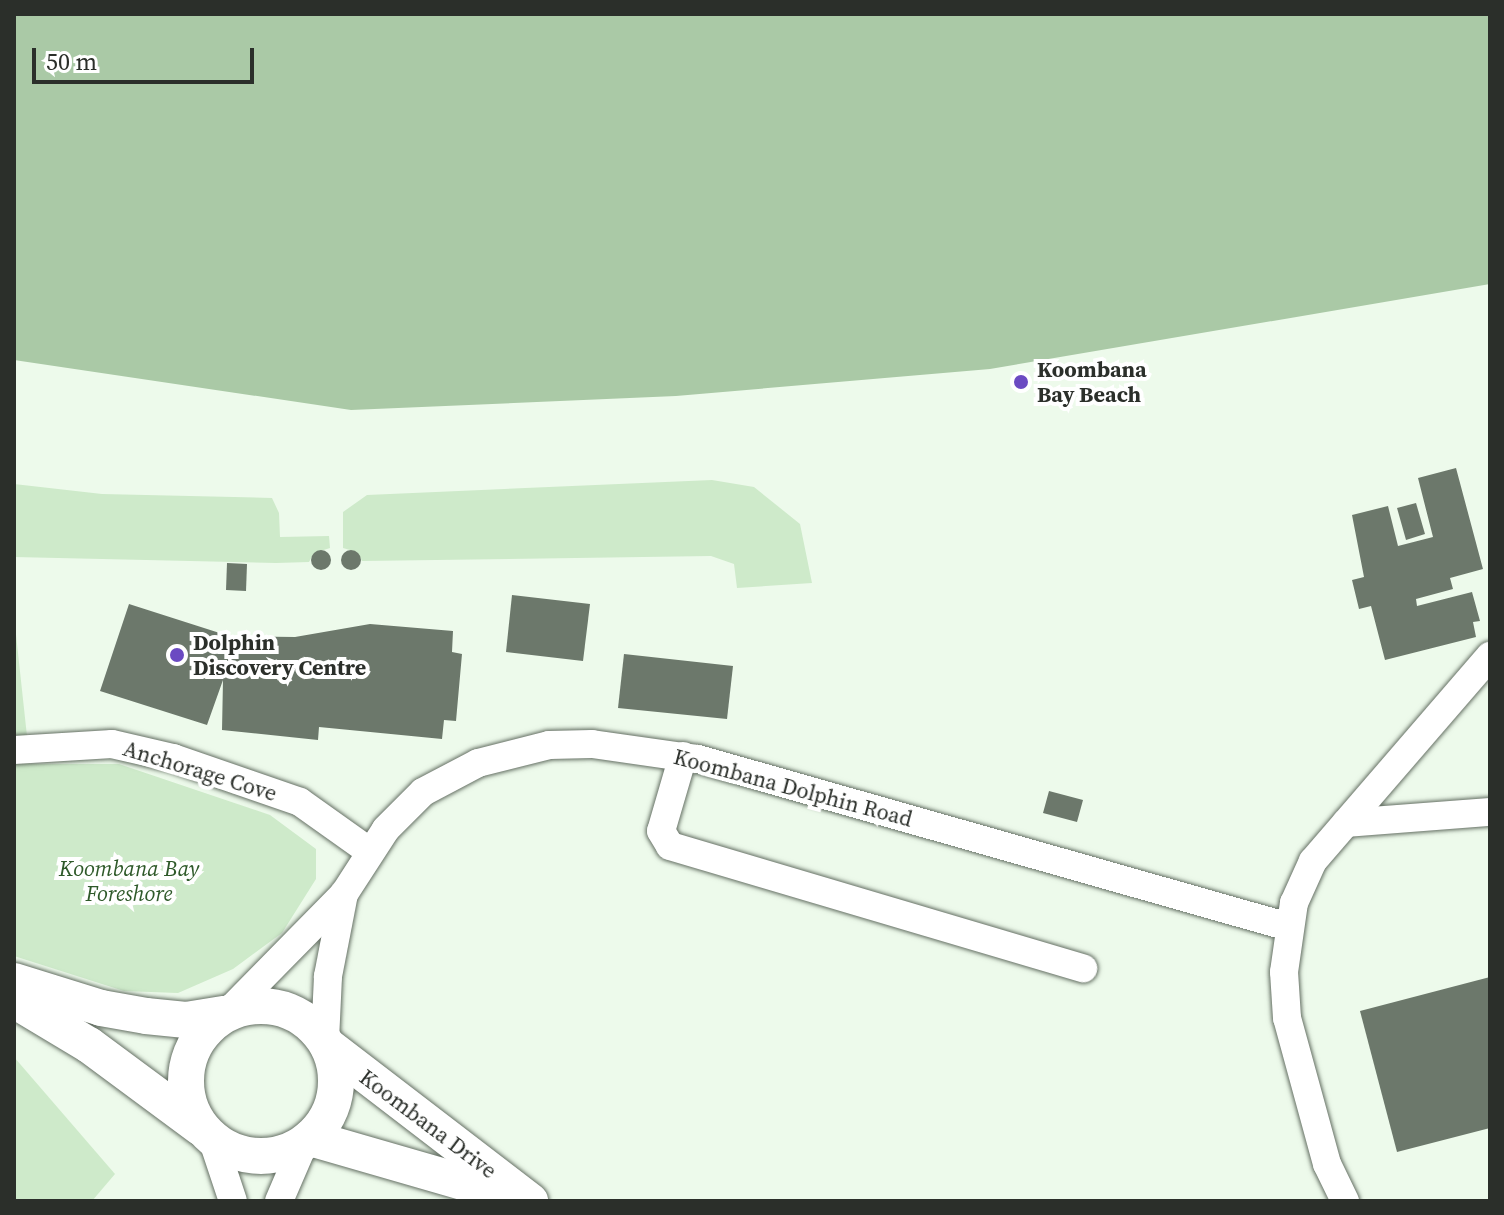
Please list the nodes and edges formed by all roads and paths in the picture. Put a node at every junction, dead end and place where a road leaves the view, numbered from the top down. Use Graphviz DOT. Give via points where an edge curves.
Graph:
graph roads {
  1 [pos="1490,656"];
  2 [pos="14,750"];
  3 [pos="683,756"];
  4 [pos="1490,812"];
  5 [pos="1346,823"];
  6 [pos="369,851"];
  7 [pos="344,894"];
  8 [pos="1289,927"];
  9 [pos="1083,968"];
  10 [pos="14,981"];
  11 [pos="14,1000"];
  12 [pos="227,1013"];
  13 [pos="326,1043"];
  14 [pos="208,1134"];
  15 [pos="307,1140"];
  16 [pos="233,1201"];
  17 [pos="279,1201"];
  18 [pos="529,1201"];
  19 [pos="1345,1201"];
  1 -- 5 [label="street"];
  2 -- 6 [label="street, Anchorage Cove" via="112,744 173,758 300,802"];
  3 -- 6 [label="street, Koombana Dolphin Road" via="592,744 508,753 450,775 423,792"];
  3 -- 8 [label="street, Koombana Dolphin Road"];
  3 -- 9 [label="street" via="661,831 670,846"];
  4 -- 5 [label="street"];
  5 -- 8 [label="street" via="1304,878"];
  6 -- 7 [label="street, Koombana Dolphin Road"];
  7 -- 12 [label="street, Koombana Dolphin Road"];
  7 -- 13 [label="street, Koombana Dolphin Road" via="328,976"];
  8 -- 19 [label="street" via="1284,972 1287,1018 1327,1164"];
  10 -- 12 [label="main road" via="146,1016 186,1020"];
  11 -- 14 [label="main road" via="89,1045"];
  12 -- 13 [label="main road" via="260,1006 292,1012"];
  12 -- 14 [label="main road" via="207,1028 186,1068 192,1113"];
  13 -- 15 [label="main road" via="337,1085 328,1114"];
  13 -- 18 [label="main road, Koombana Drive"];
  14 -- 15 [label="main road" via="228,1149 267,1156"];
  14 -- 16 [label="street"];
  15 -- 17 [label="street"];
  15 -- 18 [label="main road, Koombana Drive"];
}
